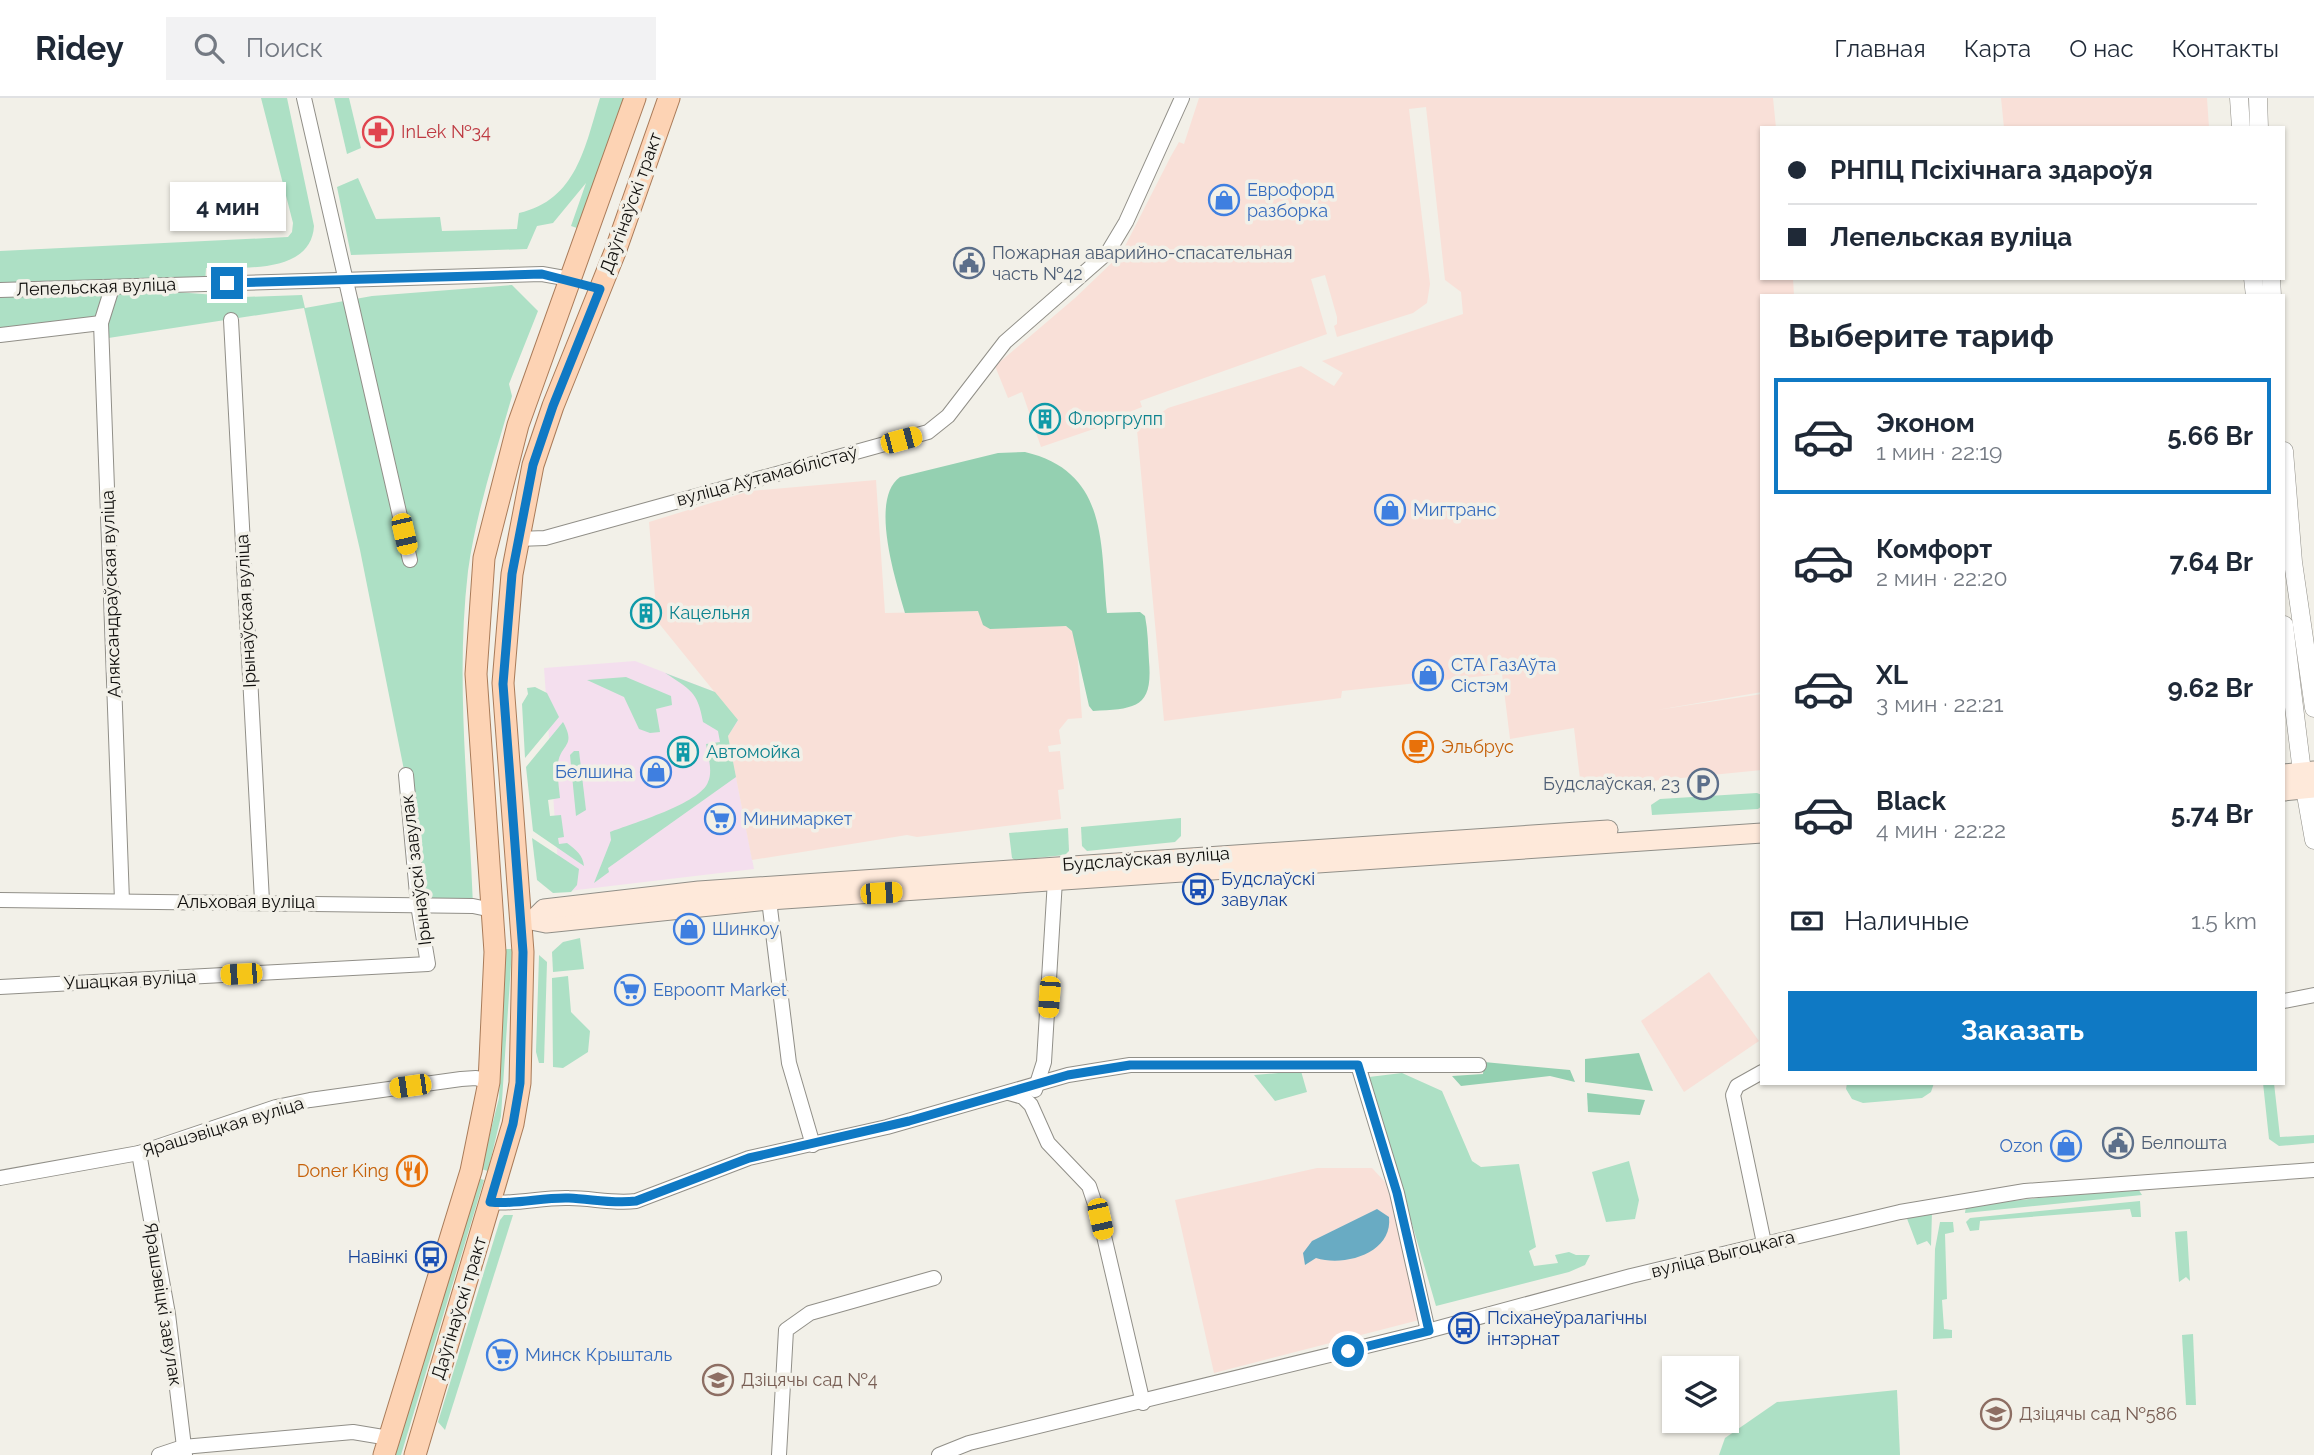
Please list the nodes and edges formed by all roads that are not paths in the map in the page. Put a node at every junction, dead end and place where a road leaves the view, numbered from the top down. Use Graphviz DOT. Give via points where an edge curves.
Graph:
graph roads {
  1 [pos="304,98"];
  2 [pos="635,98"];
  3 [pos="669,98"];
  4 [pos="1182,98"];
  5 [pos="2238,98"];
  6 [pos="2258,98"];
  7 [pos="2241,126"];
  8 [pos="2259,126"];
  9 [pos="345,278"];
  10 [pos="570,279"];
  11 [pos="113,288"];
  12 [pos="600,289"];
  13 [pos="0,290"];
  14 [pos="231,320"];
  15 [pos="102,323"];
  16 [pos="0,335"];
  17 [pos="2285,463"];
  18 [pos="518,539"];
  19 [pos="411,560"];
  20 [pos="2285,633"];
  21 [pos="2314,708"];
  22 [pos="508,739"];
  23 [pos="479,741"];
  24 [pos="405,775"];
  25 [pos="2304,779"];
  26 [pos="2285,791"];
  27 [pos="1760,820"];
  28 [pos="1760,833"];
  29 [pos="2314,840"];
  30 [pos="1055,880"];
  31 [pos="0,900"];
  32 [pos="769,900"];
  33 [pos="122,901"];
  34 [pos="262,901"];
  35 [pos="418,905"];
  36 [pos="492,910"];
  37 [pos="528,918"];
  38 [pos="428,964"];
  39 [pos="0,987"];
  40 [pos="2314,995"];
  41 [pos="2285,1002"];
  42 [pos="1044,1062"];
  43 [pos="1358,1065"];
  44 [pos="1479,1065"];
  45 [pos="1760,1073"];
  46 [pos="1068,1075"];
  47 [pos="488,1082"];
  48 [pos="1038,1083"];
  49 [pos="1009,1093"];
  50 [pos="1031,1105"];
  51 [pos="813,1144"];
  52 [pos="139,1153"];
  53 [pos="2314,1170"];
  54 [pos="0,1178"];
  55 [pos="490,1202"];
  56 [pos="1763,1243"];
  57 [pos="934,1278"];
  58 [pos="1429,1331"];
  59 [pos="1143,1403"];
  60 [pos="386,1446"];
  61 [pos="184,1451"];
  62 [pos="159,1455"];
  63 [pos="415,1455"];
  64 [pos="779,1455"];
  65 [pos="939,1455"];
  1 -- 9 [label="street"];
  2 -- 10 [label="main road, Даўгінаўскі тракт"];
  3 -- 12 [label="main road, Даўгінаўскі тракт"];
  4 -- 18 [label="street, вуліца Аўтамабілістаў" via="1108,252 1005,342 948,416 928,432 545,538"];
  5 -- 7 [label="street"];
  6 -- 8 [label="street"];
  9 -- 10 [label="street, Лепельская вуліца" via="542,274"];
  9 -- 11 [label="street, Лепельская вуліца"];
  9 -- 19 [label="street"];
  10 -- 12 [label="main road"];
  10 -- 23 [label="main road, Даўгінаўскі тракт" via="518,425 487,545 478,625"];
  11 -- 13 [label="street, Лепельская вуліца"];
  11 -- 15 [label="street, Аляксандраўская вуліца"];
  12 -- 18 [label="main road, Даўгінаўскі тракт" via="533,465"];
  14 -- 34 [label="street, Ірынаўская вуліца"];
  15 -- 16 [label="street"];
  15 -- 33 [label="street, Аляксандраўская вуліца"];
  17 -- 21 [label="street" via="2293,562"];
  18 -- 22 [label="main road, Даўгінаўскі тракт" via="503,684"];
  20 -- 25 [label="street"];
  22 -- 23 [label="main road"];
  22 -- 37 [label="main road, Даўгінаўскі тракт"];
  23 -- 36 [label="main road, Даўгінаўскі тракт"];
  24 -- 35 [label="street, Ірынаўскі завулак"];
  25 -- 26 [label="main road"];
  25 -- 29 [label="street"];
  27 -- 37 [label="main road, Будслаўская вуліца" via="699,891 544,909"];
  28 -- 30 [label="main road, Будслаўская вуліца"];
  30 -- 32 [label="main road, Будслаўская вуліца"];
  30 -- 42 [label="street"];
  31 -- 33 [label="street, Альховая вуліца"];
  32 -- 37 [label="main road, Будслаўская вуліца" via="546,923"];
  32 -- 51 [label="street" via="789,1063"];
  33 -- 34 [label="street, Альховая вуліца"];
  34 -- 35 [label="street, Альховая вуліца"];
  35 -- 36 [label="street, Альховая вуліца"];
  35 -- 38 [label="street, Ірынаўскі завулак"];
  36 -- 37 [label="main road"];
  36 -- 47 [label="main road, Даўгінаўскі тракт" via="495,952"];
  37 -- 55 [label="main road, Даўгінаўскі тракт" via="520,1083"];
  38 -- 39 [label="street, Ушацкая вуліца"];
  40 -- 41 [label="street"];
  42 -- 46 [label="street" via="1051,1072"];
  42 -- 48 [label="street"];
  43 -- 44 [label="street"];
  43 -- 46 [label="street" via="1130,1065"];
  43 -- 58 [label="street" via="1397,1193"];
  45 -- 56 [label="street" via="1737,1086 1733,1095"];
  46 -- 48 [label="street"];
  47 -- 52 [label="street, Ярашэвіцкая вуліца" via="461,1079 310,1100"];
  47 -- 60 [label="main road, Даўгінаўскі тракт" via="471,1171"];
  48 -- 49 [label="street"];
  48 -- 50 [label="street"];
  49 -- 50 [label="street"];
  49 -- 51 [label="street"];
  50 -- 59 [label="street" via="1048,1143 1089,1186"];
  51 -- 55 [label="street" via="716,1168 636,1201"];
  52 -- 54 [label="street, Ярашэвіцкая вуліца"];
  52 -- 61 [label="street, Ярашэвіцкі завулак" via="168,1314"];
  53 -- 56 [label="street, вуліца Выгоцкага" via="2025,1191 1900,1212"];
  55 -- 63 [label="main road, Даўгінаўскі тракт"];
  56 -- 58 [label="street, вуліца Выгоцкага"];
  57 -- 64 [label="street" via="810,1312 786,1330"];
  58 -- 59 [label="street, вуліца Выгоцкага"];
  59 -- 65 [label="street, вуліца Выгоцкага" via="969,1443"];
  60 -- 61 [label="street" via="353,1432"];
  61 -- 62 [label="street"];
}
